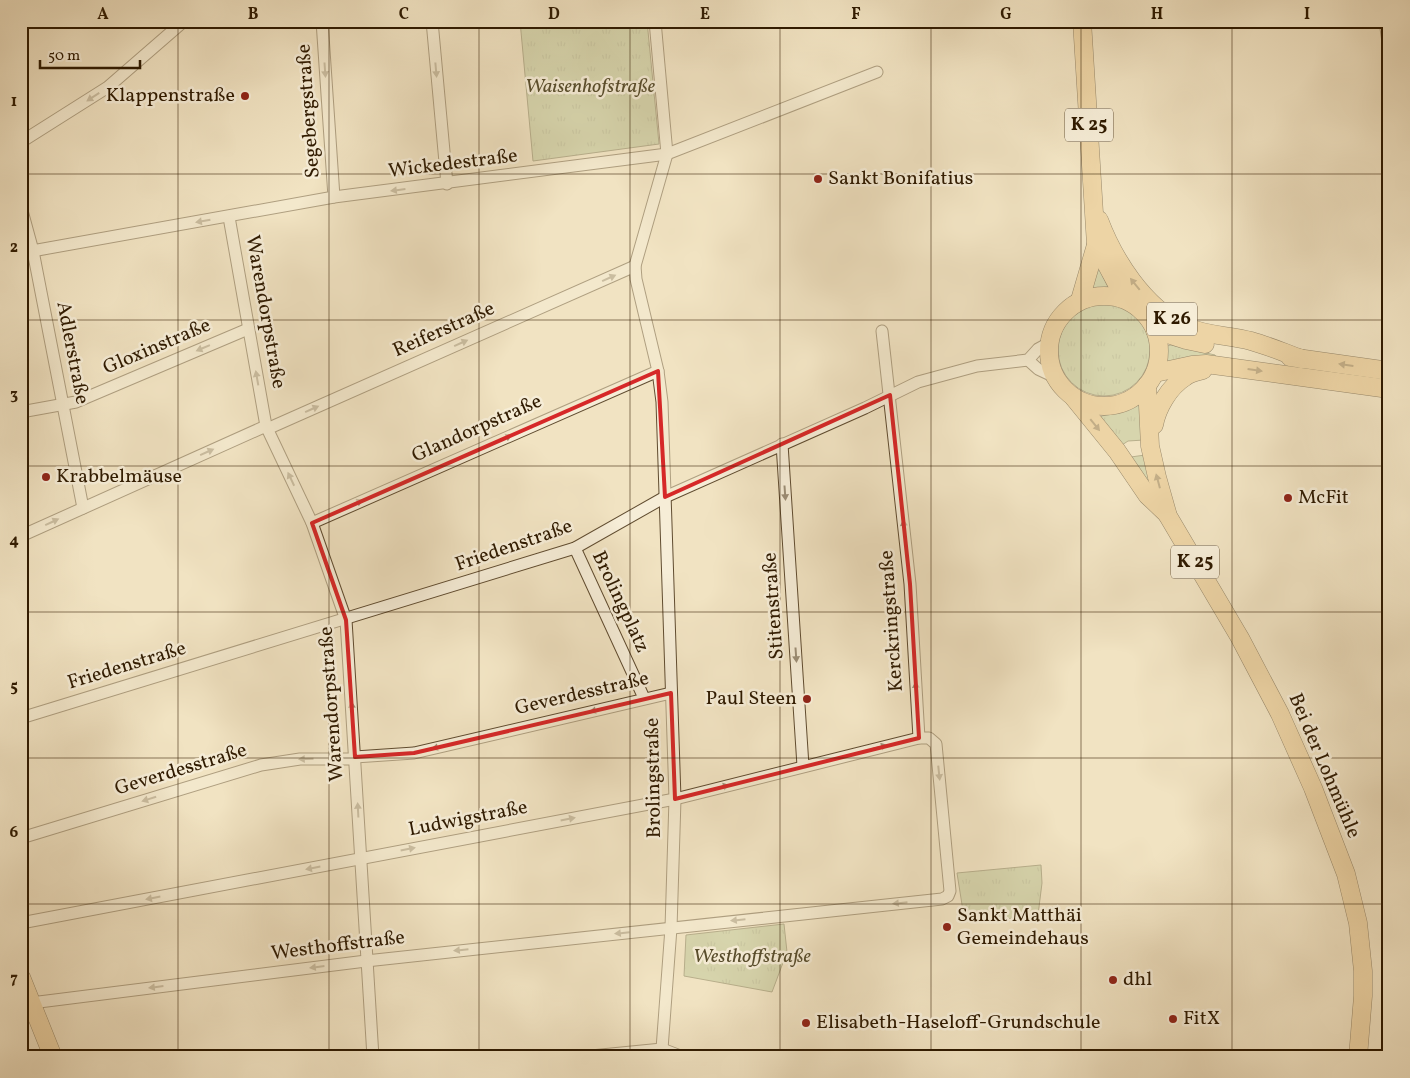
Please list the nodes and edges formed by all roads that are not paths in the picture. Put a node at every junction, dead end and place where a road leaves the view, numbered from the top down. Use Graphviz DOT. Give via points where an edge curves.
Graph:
graph roads {
  1 [pos="184,21"];
  2 [pos="322,21"];
  3 [pos="432,21"];
  4 [pos="655,21"];
  5 [pos="1082,21"];
  6 [pos="1386,21"];
  7 [pos="1389,49"];
  8 [pos="877,72"];
  9 [pos="21,142"];
  10 [pos="667,154"];
  11 [pos="447,184"];
  12 [pos="334,197"];
  13 [pos="21,207"];
  14 [pos="1094,209"];
  15 [pos="228,217"];
  16 [pos="1096,245"];
  17 [pos="27,252"];
  18 [pos="635,266"];
  19 [pos="1125,299"];
  20 [pos="1080,300"];
  21 [pos="248,329"];
  22 [pos="1155,330"];
  23 [pos="882,331"];
  24 [pos="1049,343"];
  25 [pos="1302,359"];
  26 [pos="1028,360"];
  27 [pos="1228,366"];
  28 [pos="658,371"];
  29 [pos="1389,371"];
  30 [pos="1055,377"];
  31 [pos="1151,379"];
  32 [pos="1389,389"];
  33 [pos="890,395"];
  34 [pos="1074,398"];
  35 [pos="64,405"];
  36 [pos="21,412"];
  37 [pos="267,428"];
  38 [pos="782,444"];
  39 [pos="1150,446"];
  40 [pos="665,497"];
  41 [pos="83,508"];
  42 [pos="1168,516"];
  43 [pos="312,523"];
  44 [pos="21,536"];
  45 [pos="575,548"];
  46 [pos="346,620"];
  47 [pos="671,693"];
  48 [pos="644,698"];
  49 [pos="21,718"];
  50 [pos="919,738"];
  51 [pos="355,758"];
  52 [pos="803,766"];
  53 [pos="675,798"];
  54 [pos="21,838"];
  55 [pos="361,859"];
  56 [pos="21,923"];
  57 [pos="671,928"];
  58 [pos="366,961"];
  59 [pos="21,977"];
  60 [pos="32,1004"];
  61 [pos="661,1053"];
  62 [pos="53,1057"];
  63 [pos="373,1057"];
  64 [pos="581,1057"];
  65 [pos="683,1057"];
  66 [pos="1358,1057"];
  1 -- 9 [label="street, one-way" via="108,87"];
  2 -- 12 [label="street, Segebergstraße, one-way"];
  3 -- 11 [label="street, one-way"];
  4 -- 10 [label="street"];
  5 -- 14 [label="main road, K 25"];
  6 -- 7 [label="street"];
  8 -- 10 [label="street, Wickedestraße"];
  10 -- 11 [label="street, Wickedestraße"];
  10 -- 18 [label="street"];
  11 -- 12 [label="street, Wickedestraße, one-way"];
  12 -- 15 [label="street, Wickedestraße"];
  13 -- 17 [label="street, Adlerstraße"];
  14 -- 16 [label="main road, K 25"];
  25 -- 14 [label="main road, K 26, one-way" via="1251,341 1206,334 1183,326 1167,315 1125,272 1107,242"];
  15 -- 17 [label="street, Wickedestraße, one-way"];
  15 -- 21 [label="street, Warendorpstraße"];
  16 -- 19 [label="main road, K 25"];
  16 -- 20 [label="main road, K 25"];
  17 -- 35 [label="street, Adlerstraße"];
  18 -- 28 [label="street"];
  37 -- 18 [label="street, Reiferstraße, one-way"];
  19 -- 20 [label="main road" via="1108,295"];
  19 -- 22 [label="main road" via="1146,314"];
  20 -- 24 [label="main road" via="1057,321"];
  21 -- 35 [label="street, Gloxinstraße, one-way"];
  37 -- 21 [label="street, Warendorpstraße, one-way"];
  22 -- 25 [label="main road, K 26" via="1186,340"];
  22 -- 31 [label="main road" via="1159,354"];
  23 -- 33 [label="street, Kerckringstraße"];
  24 -- 26 [label="street"];
  24 -- 30 [label="main road" via="1049,358"];
  29 -- 25 [label="main road, K 26, one-way"];
  26 -- 30 [label="street"];
  26 -- 33 [label="street, Friedenstraße" via="977,366 918,382"];
  27 -- 31 [label="main road, K 26" via="1192,365"];
  27 -- 32 [label="main road, K 26, one-way"];
  27 -- 39 [label="main road, K 25" via="1210,368 1185,377 1169,391 1156,413"];
  28 -- 40 [label="street"];
  43 -- 28 [label="street, Glandorpstraße, one-way"];
  30 -- 34 [label="main road"];
  31 -- 34 [label="main road" via="1132,399 1114,405 1096,406"];
  31 -- 39 [label="main road, Bei der Lohmühle / K 25"];
  33 -- 38 [label="street, Friedenstraße"];
  50 -- 33 [label="street, Kerckringstraße, one-way" via="910,584"];
  34 -- 42 [label="main road, Bei der Lohmühle / K 25, one-way" via="1147,495"];
  35 -- 36 [label="street, Gloxinstraße"];
  35 -- 41 [label="street, Adlerstraße"];
  41 -- 37 [label="street, Reiferstraße, one-way"];
  43 -- 37 [label="street, Warendorpstraße, one-way"];
  38 -- 40 [label="street, Friedenstraße"];
  38 -- 52 [label="street, Stitenstraße, one-way"];
  42 -- 39 [label="main road, Bei der Lohmühle / K 25, one-way"];
  40 -- 45 [label="street, Friedenstraße"];
  40 -- 47 [label="street, Brolingstraße"];
  44 -- 41 [label="street, Reiferstraße, one-way"];
  42 -- 66 [label="main road, Bei der Lohmühle / K 25" via="1258,670 1304,767 1340,856 1361,945 1364,996"];
  43 -- 46 [label="street, Warendorpstraße"];
  45 -- 46 [label="street, Friedenstraße"];
  45 -- 48 [label="street, Brolingplatz"];
  46 -- 49 [label="street, Friedenstraße"];
  51 -- 46 [label="street, Warendorpstraße, one-way"];
  47 -- 48 [label="street, Geverdesstraße"];
  47 -- 53 [label="street, Brolingstraße"];
  48 -- 51 [label="street, Geverdesstraße, one-way" via="414,753"];
  52 -- 50 [label="street, Ludwigstraße, one-way"];
  50 -- 57 [label="street, Westhoffstraße, one-way" via="929,738 936,744 948,896"];
  51 -- 54 [label="street, Geverdesstraße, one-way" via="300,759 261,765"];
  55 -- 51 [label="street, Warendorpstraße, one-way"];
  53 -- 52 [label="street, Ludwigstraße, one-way"];
  55 -- 53 [label="street, Ludwigstraße, one-way"];
  53 -- 57 [label="street, Brolingstraße"];
  55 -- 56 [label="street, Ludwigstraße, one-way"];
  55 -- 58 [label="street, Warendorpstraße"];
  57 -- 58 [label="street, Westhoffstraße, one-way"];
  57 -- 61 [label="street, Brolingstraße"];
  58 -- 60 [label="street, Westhoffstraße, one-way"];
  58 -- 63 [label="street, Warendorpstraße"];
  59 -- 60 [label="main road"];
  60 -- 62 [label="main road"];
  61 -- 64 [label="street"];
  61 -- 65 [label="street"];
}
